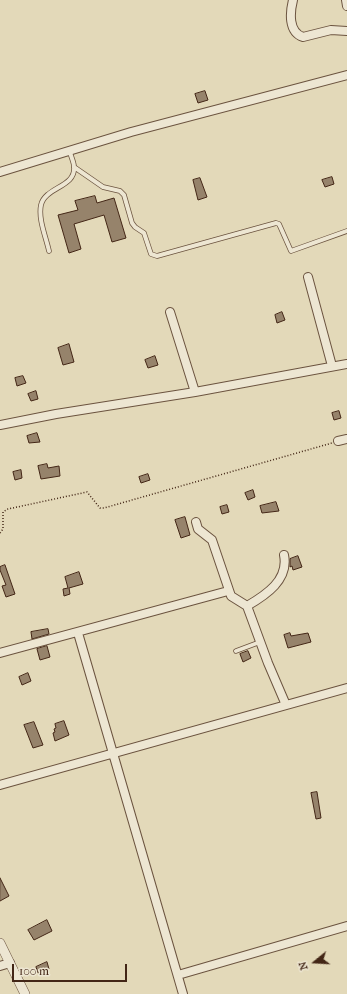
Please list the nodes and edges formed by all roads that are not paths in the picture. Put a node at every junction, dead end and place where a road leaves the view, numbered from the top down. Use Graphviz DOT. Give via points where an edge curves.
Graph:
graph roads {
  1 [pos="293,0"];
  2 [pos="346,0"];
  3 [pos="347,6"];
  4 [pos="347,30"];
  5 [pos="347,75"];
  6 [pos="70,152"];
  7 [pos="74,167"];
  8 [pos="0,172"];
  9 [pos="347,231"];
  10 [pos="49,251"];
  11 [pos="308,277"];
  12 [pos="170,312"];
  13 [pos="347,364"];
  14 [pos="332,366"];
  15 [pos="195,392"];
  16 [pos="0,426"];
  17 [pos="347,439"];
  18 [pos="338,441"];
  19 [pos="196,522"];
  20 [pos="284,555"];
  21 [pos="228,591"];
  22 [pos="247,606"];
  23 [pos="78,632"];
  24 [pos="260,642"];
  25 [pos="236,651"];
  26 [pos="0,653"];
  27 [pos="347,688"];
  28 [pos="286,705"];
  29 [pos="112,754"];
  30 [pos="0,784"];
  31 [pos="347,926"];
  32 [pos="0,943"];
  33 [pos="10,963"];
  34 [pos="0,966"];
  35 [pos="178,975"];
  36 [pos="25,994"];
  37 [pos="183,994"];
  1 -- 4 [label="street" via="293,29 300,36 331,30"];
  2 -- 3 [label="street"];
  5 -- 6 [label="street" via="131,132"];
  6 -- 7 [label="lane"];
  6 -- 8 [label="street"];
  7 -- 9 [label="lane" via="103,187 120,191 124,195 135,227 144,233 151,254 157,256 276,223 279,224 292,251"];
  7 -- 10 [label="lane" via="70,180 48,193 41,206"];
  11 -- 14 [label="street"];
  12 -- 15 [label="street"];
  13 -- 14 [label="street"];
  14 -- 15 [label="street"];
  15 -- 16 [label="street" via="56,414"];
  17 -- 18 [label="street"];
  19 -- 21 [label="street" via="198,528 212,540"];
  20 -- 22 [label="street" via="285,571 281,579"];
  21 -- 22 [label="street" via="234,599"];
  21 -- 23 [label="street"];
  22 -- 24 [label="street"];
  23 -- 26 [label="street"];
  23 -- 29 [label="street"];
  24 -- 25 [label="lane"];
  24 -- 28 [label="street"];
  27 -- 28 [label="street"];
  28 -- 29 [label="street"];
  29 -- 30 [label="street"];
  29 -- 35 [label="street"];
  31 -- 35 [label="street"];
  32 -- 33 [label="street"];
  33 -- 34 [label="street"];
  33 -- 36 [label="street"];
  35 -- 37 [label="street"];
}
